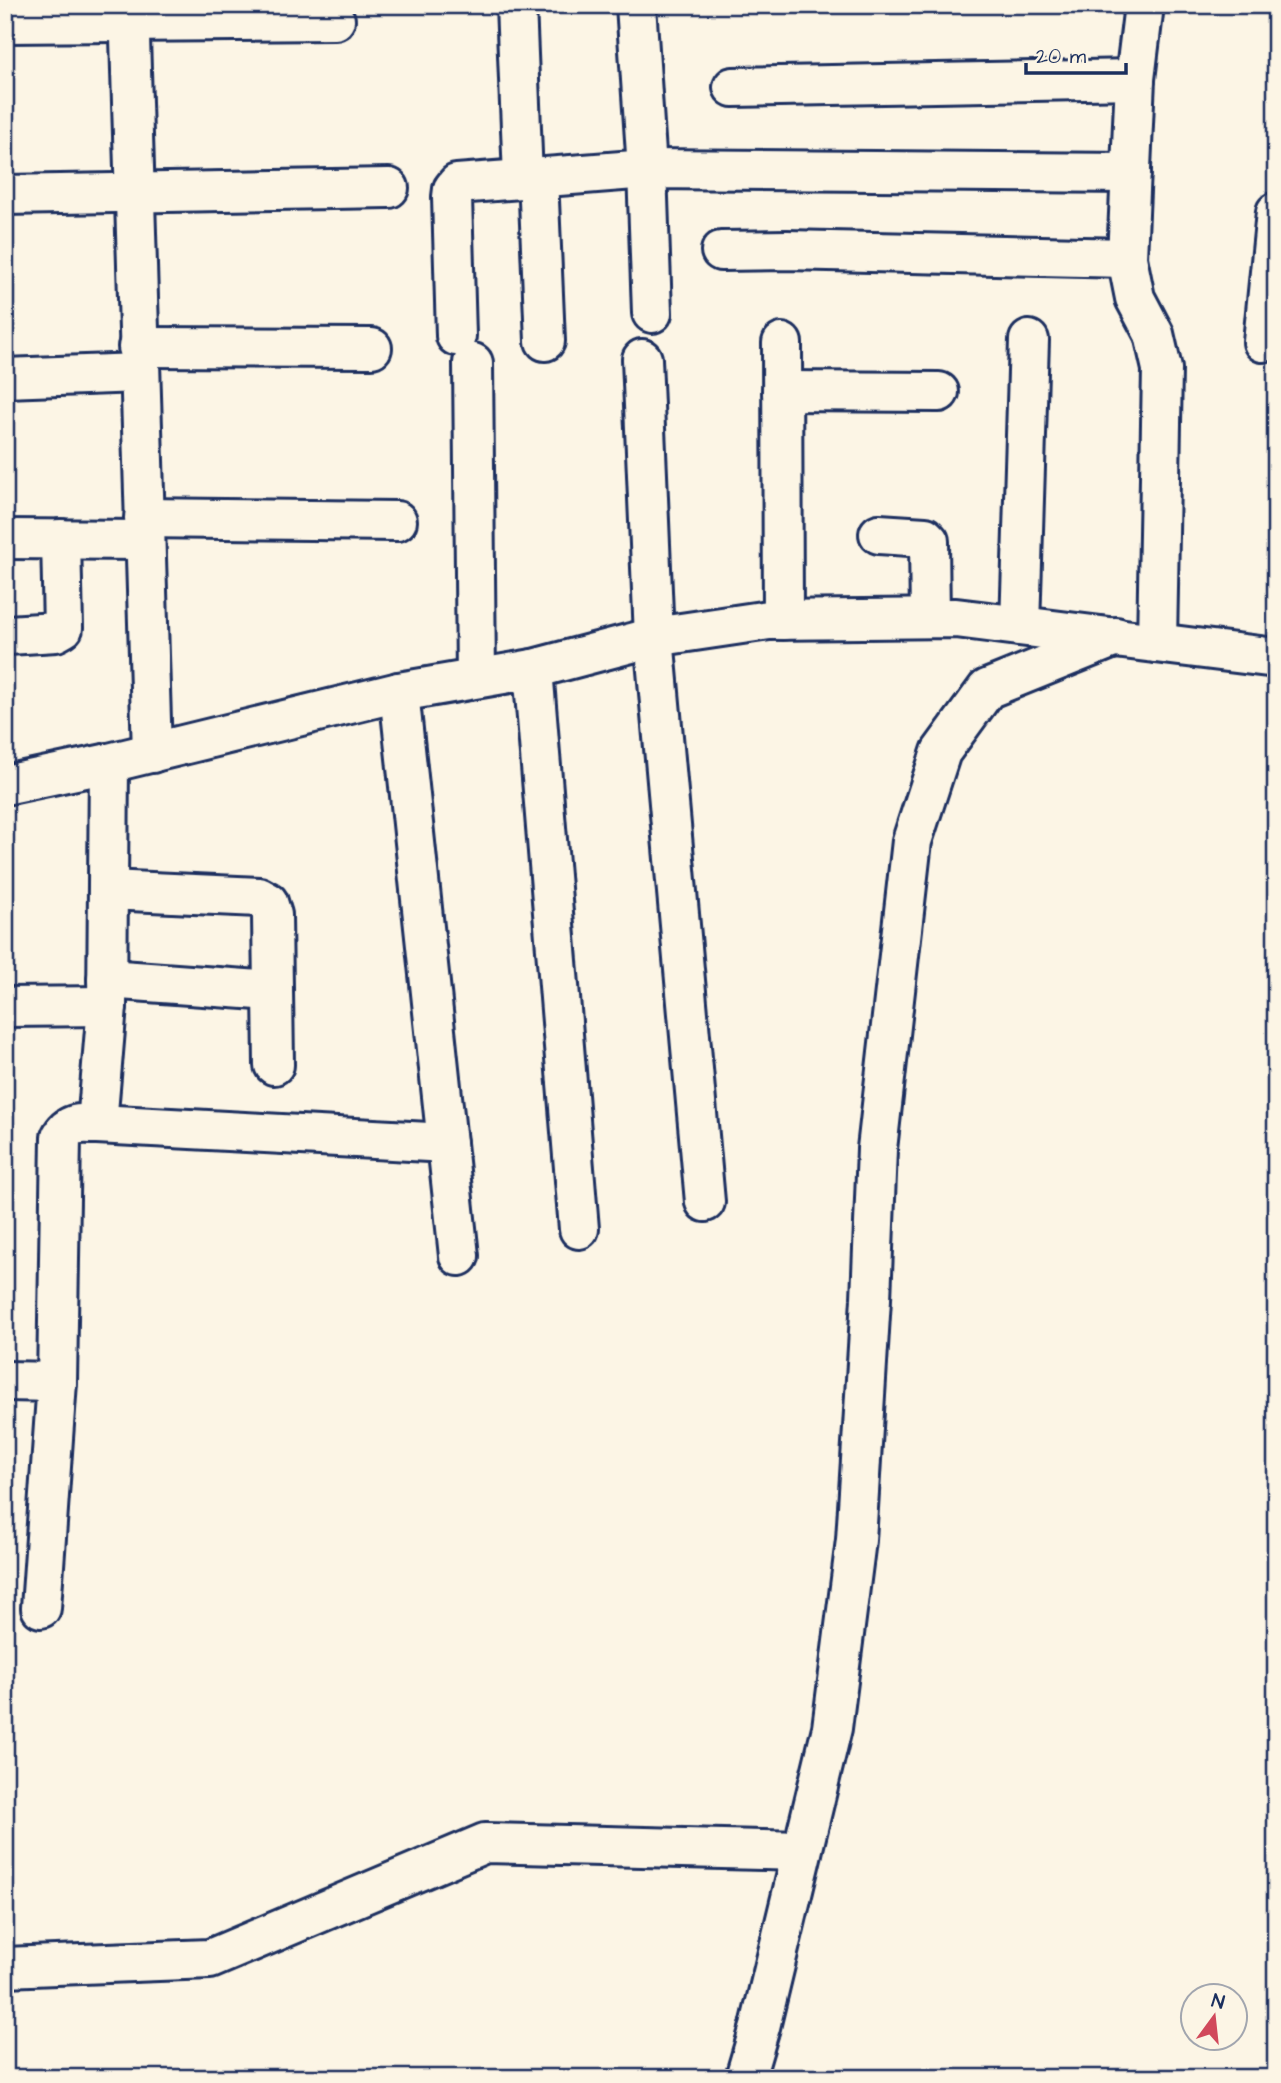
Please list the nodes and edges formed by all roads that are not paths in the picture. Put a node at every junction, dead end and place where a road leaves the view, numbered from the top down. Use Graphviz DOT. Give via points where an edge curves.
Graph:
graph roads {
  1 [pos="516,5"];
  2 [pos="636,5"];
  3 [pos="1144,5"];
  4 [pos="129,13"];
  5 [pos="335,20"];
  6 [pos="5,23"];
  7 [pos="1135,79"];
  8 [pos="733,87"];
  9 [pos="647,169"];
  10 [pos="1132,173"];
  11 [pos="531,177"];
  12 [pos="388,188"];
  13 [pos="133,191"];
  14 [pos="5,195"];
  15 [pos="1276,212"];
  16 [pos="721,251"];
  17 [pos="1127,258"];
  18 [pos="652,313"];
  19 [pos="1029,340"];
  20 [pos="545,341"];
  21 [pos="1263,342"];
  22 [pos="782,343"];
  23 [pos="372,348"];
  24 [pos="642,359"];
  25 [pos="139,360"];
  26 [pos="5,378"];
  27 [pos="782,390"];
  28 [pos="939,393"];
  29 [pos="397,521"];
  30 [pos="144,529"];
  31 [pos="879,534"];
  32 [pos="5,539"];
  33 [pos="61,539"];
  34 [pos="930,618"];
  35 [pos="783,620"];
  36 [pos="1020,626"];
  37 [pos="8,635"];
  38 [pos="654,637"];
  39 [pos="1116,637"];
  40 [pos="1157,643"];
  41 [pos="1276,658"];
  42 [pos="533,669"];
  43 [pos="475,678"];
  44 [pos="399,692"];
  45 [pos="152,753"];
  46 [pos="109,763"];
  47 [pos="5,785"];
  48 [pos="108,890"];
  49 [pos="273,992"];
  50 [pos="107,993"];
  51 [pos="5,1007"];
  52 [pos="274,1065"];
  53 [pos="97,1124"];
  54 [pos="447,1143"];
  55 [pos="705,1202"];
  56 [pos="579,1229"];
  57 [pos="459,1256"];
  58 [pos="5,1381"];
  59 [pos="57,1382"];
  60 [pos="41,1608"];
  61 [pos="802,1851"];
  62 [pos="5,1967"];
  63 [pos="745,2078"];
  1 -- 11 [label="street"];
  2 -- 9 [label="street"];
  3 -- 7 [label="street"];
  4 -- 5 [label="street"];
  4 -- 6 [label="street"];
  4 -- 13 [label="street"];
  7 -- 8 [label="street"];
  7 -- 10 [label="street"];
  9 -- 10 [label="street"];
  9 -- 11 [label="street"];
  9 -- 18 [label="street"];
  10 -- 17 [label="street"];
  11 -- 20 [label="street"];
  11 -- 43 [label="street" via="457,184 453,189 464,350"];
  12 -- 13 [label="street"];
  13 -- 14 [label="street"];
  13 -- 25 [label="street"];
  15 -- 21 [label="street"];
  16 -- 17 [label="street"];
  17 -- 40 [label="street" via="1135,298 1154,334 1162,369"];
  19 -- 36 [label="street"];
  22 -- 27 [label="street"];
  23 -- 25 [label="street"];
  24 -- 38 [label="street"];
  25 -- 26 [label="street"];
  25 -- 30 [label="street"];
  27 -- 28 [label="street"];
  27 -- 35 [label="street"];
  29 -- 30 [label="street"];
  30 -- 33 [label="street"];
  30 -- 45 [label="street"];
  31 -- 34 [label="street" via="929,541"];
  32 -- 33 [label="street"];
  33 -- 37 [label="street" via="63,628"];
  34 -- 35 [label="street"];
  34 -- 36 [label="street"];
  35 -- 38 [label="street"];
  36 -- 39 [label="street"];
  38 -- 42 [label="street"];
  38 -- 55 [label="street"];
  39 -- 40 [label="street"];
  39 -- 61 [label="street" via="987,689 941,752 912,841 877,1149 856,1540 832,1728"];
  40 -- 41 [label="street"];
  42 -- 43 [label="street"];
  42 -- 56 [label="street"];
  43 -- 44 [label="street"];
  44 -- 45 [label="street"];
  44 -- 54 [label="street"];
  45 -- 46 [label="street"];
  46 -- 47 [label="street"];
  46 -- 48 [label="street"];
  48 -- 49 [label="street" via="264,899 271,907"];
  48 -- 50 [label="street"];
  49 -- 50 [label="street"];
  49 -- 52 [label="street"];
  50 -- 51 [label="street"];
  50 -- 53 [label="street"];
  53 -- 54 [label="street"];
  53 -- 59 [label="street" via="74,1124 61,1137"];
  54 -- 57 [label="street"];
  58 -- 59 [label="street"];
  59 -- 60 [label="street"];
  61 -- 62 [label="street" via="485,1843 210,1959"];
  61 -- 63 [label="street"];
}
